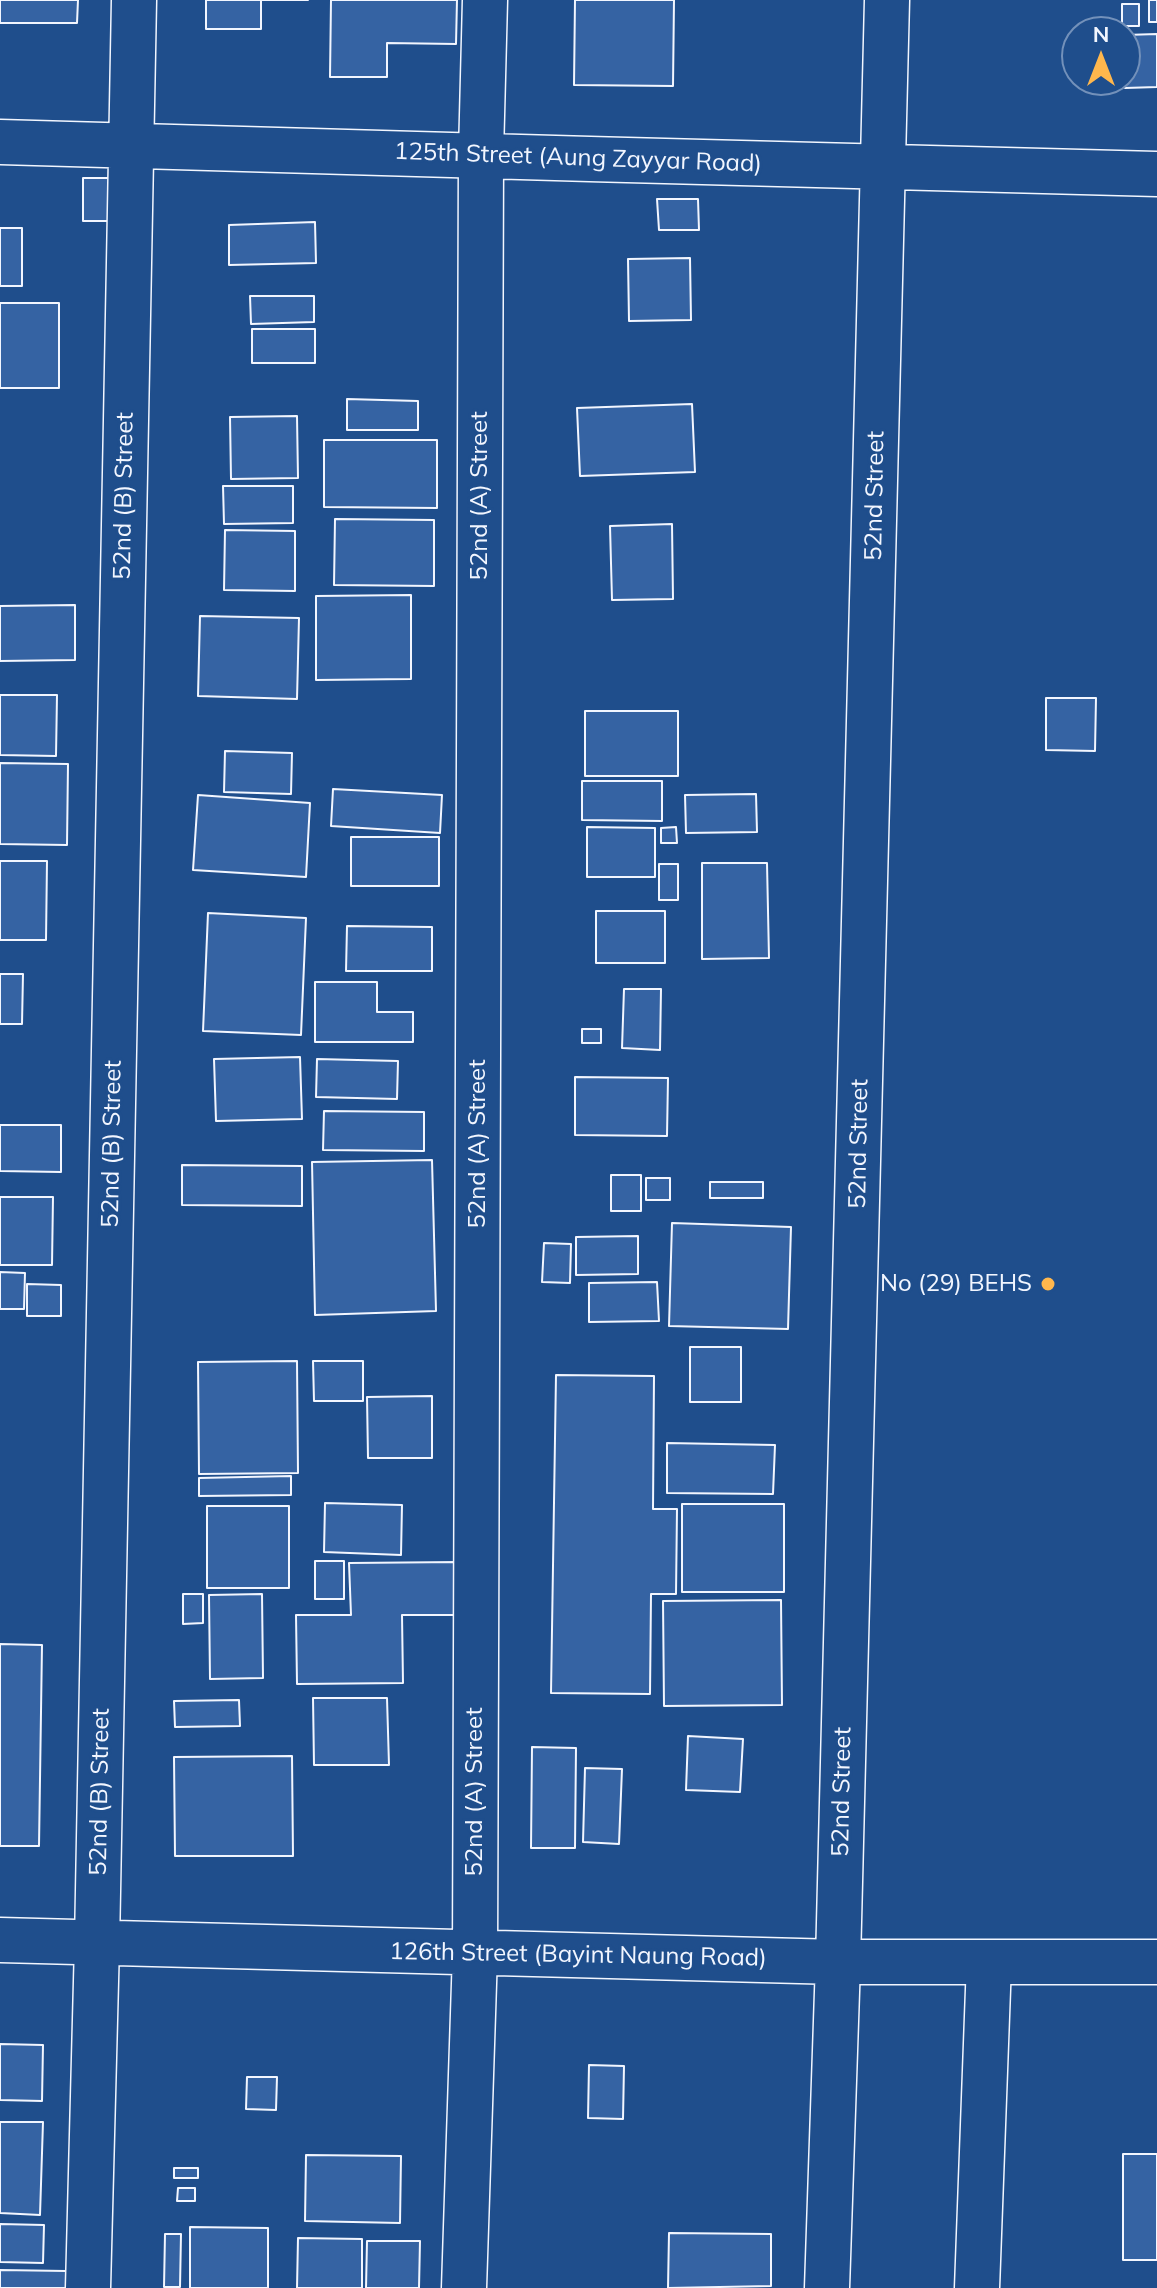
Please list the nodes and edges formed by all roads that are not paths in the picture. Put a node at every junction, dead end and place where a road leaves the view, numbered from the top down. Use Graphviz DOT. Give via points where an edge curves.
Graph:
graph roads {
  1 [pos="134,0"];
  2 [pos="485,0"];
  3 [pos="887,0"];
  4 [pos="0,142"];
  5 [pos="131,145"];
  6 [pos="481,154"];
  7 [pos="883,168"];
  8 [pos="1157,174"];
  9 [pos="0,1940"];
  10 [pos="97,1943"];
  11 [pos="475,1953"];
  12 [pos="838,1962"];
  13 [pos="989,1962"];
  14 [pos="1157,1962"];
  15 [pos="88,2288"];
  16 [pos="464,2288"];
  17 [pos="827,2288"];
  18 [pos="977,2288"];
  1 -- 5 [label="street, 52nd (B) Street"];
  2 -- 6 [label="street, 52nd (A) Street"];
  3 -- 7 [label="street, 52nd Street"];
  4 -- 5 [label="street, 125th Street (Aung Zayyar Road)"];
  5 -- 6 [label="street, 125th Street (Aung Zayyar Road)"];
  5 -- 10 [label="street, 52nd (B) Street"];
  6 -- 7 [label="street, 125th Street (Aung Zayyar Road)"];
  6 -- 11 [label="street, 52nd (A) Street"];
  7 -- 8 [label="street, 125th Street (Aung Zayyar Road)"];
  7 -- 12 [label="street, 52nd Street"];
  9 -- 10 [label="street, 126th Street (Bayint Naung Road)"];
  10 -- 11 [label="street, 126th Street (Bayint Naung Road)"];
  10 -- 15 [label="street, 52nd (B) Street"];
  11 -- 12 [label="street, 126th Street (Bayint Naung Road)"];
  11 -- 16 [label="street, 52nd (A) Street"];
  12 -- 13 [label="street, 126th Street (Bayint Naung Road)"];
  12 -- 17 [label="street, 52nd Street"];
  13 -- 14 [label="street, 126th Street (Bayint Naung Road)"];
  13 -- 18 [label="street"];
}
